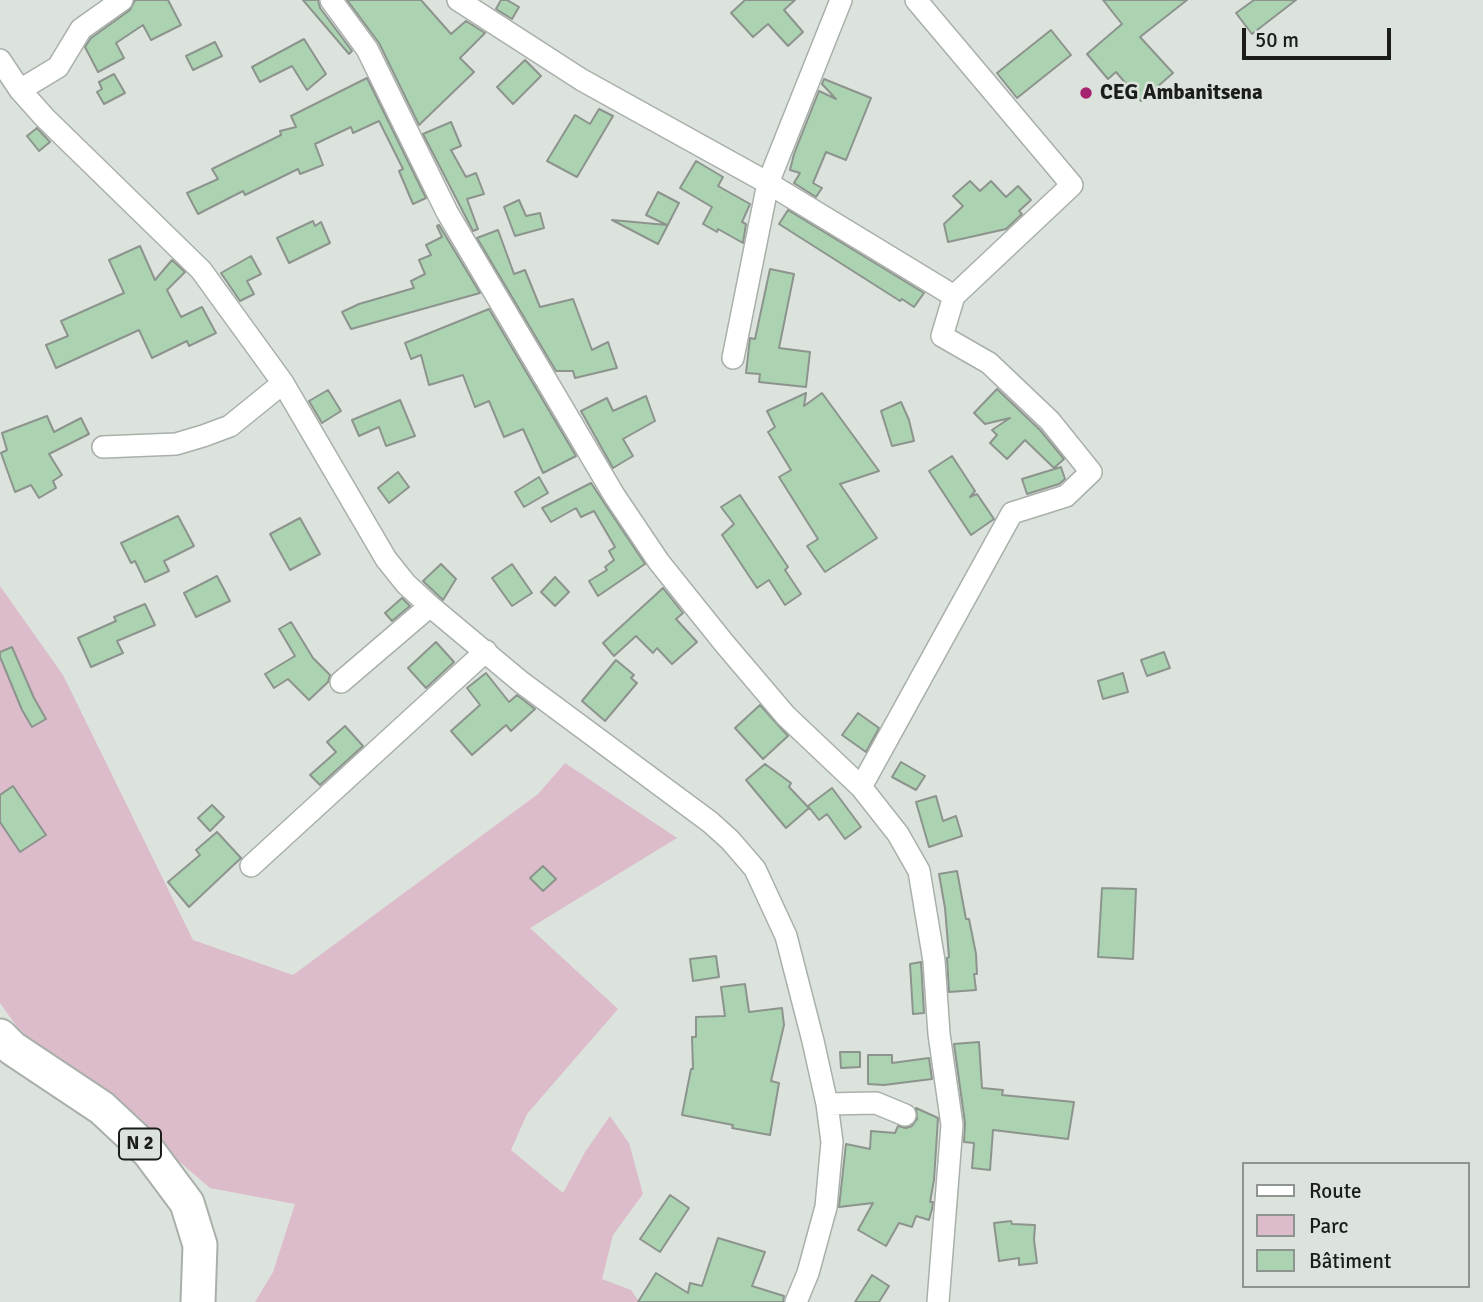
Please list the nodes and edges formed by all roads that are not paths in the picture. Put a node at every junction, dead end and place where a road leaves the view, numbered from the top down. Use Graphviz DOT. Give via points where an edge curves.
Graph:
graph roads {
  1 [pos="122,0"];
  2 [pos="331,0"];
  3 [pos="458,0"];
  4 [pos="841,0"];
  5 [pos="916,0"];
  6 [pos="0,60"];
  7 [pos="20,90"];
  8 [pos="768,183"];
  9 [pos="954,296"];
  10 [pos="733,358"];
  11 [pos="283,383"];
  12 [pos="103,447"];
  13 [pos="430,606"];
  14 [pos="486,651"];
  15 [pos="341,682"];
  16 [pos="861,787"];
  17 [pos="251,866"];
  18 [pos="0,1036"];
  19 [pos="827,1104"];
  20 [pos="905,1115"];
  21 [pos="198,1302"];
  22 [pos="796,1302"];
  23 [pos="938,1302"];
  1 -- 7 [label="street" via="81,29 58,67"];
  2 -- 16 [label="street" via="367,49 447,212 614,495 659,562 786,716"];
  3 -- 8 [label="street" via="582,80"];
  4 -- 8 [label="street"];
  5 -- 9 [label="street" via="1072,185"];
  6 -- 7 [label="street"];
  7 -- 11 [label="street" via="201,270"];
  8 -- 9 [label="street"];
  8 -- 10 [label="street"];
  9 -- 16 [label="street" via="942,336 989,363 1050,421 1091,472 1066,496 1012,513"];
  11 -- 12 [label="street" via="230,426 203,436 176,444"];
  11 -- 13 [label="street" via="386,559"];
  13 -- 14 [label="street"];
  13 -- 15 [label="street"];
  14 -- 17 [label="street"];
  14 -- 19 [label="street" via="710,822 755,869 786,936"];
  16 -- 23 [label="street" via="898,834 919,872 932,948 952,1125"];
  18 -- 21 [label="main road, N 2" via="102,1108 149,1152 187,1203 200,1245"];
  19 -- 20 [label="street" via="876,1104"];
  19 -- 22 [label="street" via="832,1142 826,1207"];
}
